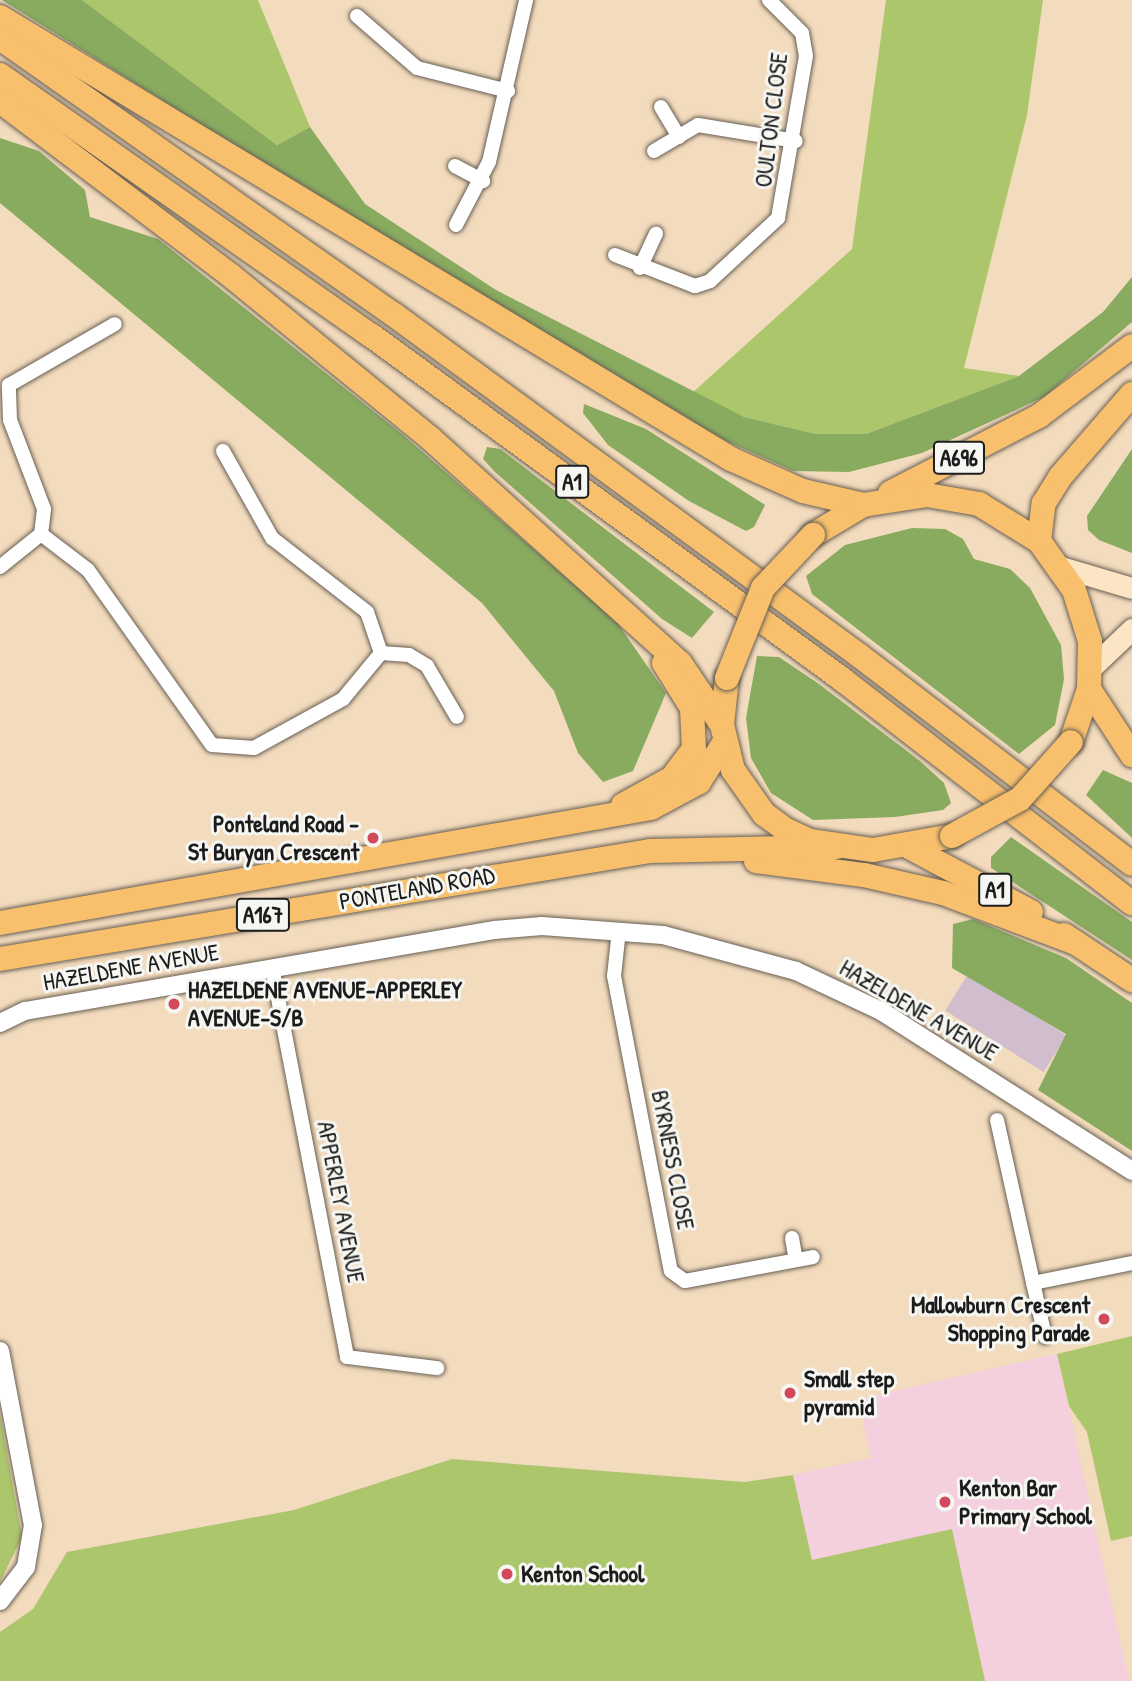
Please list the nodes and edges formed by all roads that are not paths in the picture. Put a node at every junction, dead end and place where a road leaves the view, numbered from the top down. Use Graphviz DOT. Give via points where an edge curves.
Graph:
graph roads {
  1 [pos="526,0"];
  2 [pos="769,0"];
  3 [pos="357,16"];
  4 [pos="0,17"];
  5 [pos="0,38"];
  6 [pos="0,75"];
  7 [pos="508,91"];
  8 [pos="0,101"];
  9 [pos="661,107"];
  10 [pos="679,137"];
  11 [pos="796,141"];
  12 [pos="654,151"];
  13 [pos="455,166"];
  14 [pos="483,181"];
  15 [pos="456,225"];
  16 [pos="656,233"];
  17 [pos="615,256"];
  18 [pos="640,268"];
  19 [pos="115,324"];
  20 [pos="1132,346"];
  21 [pos="1132,394"];
  22 [pos="3,399"];
  23 [pos="223,450"];
  24 [pos="868,503"];
  25 [pos="41,534"];
  26 [pos="1039,541"];
  27 [pos="0,567"];
  28 [pos="1061,567"];
  29 [pos="1132,588"];
  30 [pos="638,625"];
  31 [pos="1132,629"];
  32 [pos="381,653"];
  33 [pos="1090,678"];
  34 [pos="457,717"];
  35 [pos="723,734"];
  36 [pos="1132,755"];
  37 [pos="601,818"];
  38 [pos="836,847"];
  39 [pos="909,847"];
  40 [pos="680,850"];
  41 [pos="1132,864"];
  42 [pos="1132,903"];
  43 [pos="0,923"];
  44 [pos="619,930"];
  45 [pos="1076,943"];
  46 [pos="0,959"];
  47 [pos="272,967"];
  48 [pos="1132,980"];
  49 [pos="0,1023"];
  50 [pos="997,1120"];
  51 [pos="1132,1171"];
  52 [pos="792,1238"];
  53 [pos="813,1257"];
  54 [pos="796,1260"];
  55 [pos="1132,1263"];
  56 [pos="1033,1283"];
  57 [pos="1045,1337"];
  58 [pos="0,1351"];
  59 [pos="437,1367"];
  60 [pos="0,1601"];
  1 -- 7 [label="street"];
  2 -- 11 [label="street, OULTON CLOSE" via="802,33 806,56"];
  3 -- 7 [label="street" via="417,68"];
  4 -- 24 [label="highway" via="731,459 803,491"];
  5 -- 41 [label="highway, A1" via="393,314 860,656"];
  6 -- 42 [label="highway, A1" via="664,549"];
  7 -- 14 [label="street"];
  8 -- 30 [label="highway, A1" via="230,275 431,439"];
  9 -- 10 [label="street"];
  10 -- 11 [label="street" via="698,125"];
  10 -- 12 [label="street"];
  11 -- 18 [label="street, OULTON CLOSE" via="778,218 710,281 678,284"];
  13 -- 14 [label="street"];
  14 -- 15 [label="street"];
  16 -- 18 [label="street"];
  17 -- 18 [label="street, OULTON CLOSE"];
  19 -- 22 [label="street" via="9,385"];
  20 -- 24 [label="highway, A696" via="1022,426"];
  21 -- 26 [label="highway" via="1060,477 1044,503"];
  22 -- 25 [label="street" via="44,509"];
  23 -- 32 [label="street" via="272,538 367,612"];
  24 -- 26 [label="highway" via="908,495 967,501 1011,519"];
  24 -- 35 [label="highway, bridge" via="813,535 763,588 727,678"];
  25 -- 27 [label="street"];
  25 -- 32 [label="street" via="88,570 212,745 254,748 343,699"];
  26 -- 28 [label="highway"];
  28 -- 29 [label="main road"];
  28 -- 33 [label="highway" via="1084,615"];
  30 -- 35 [label="highway, A1" via="699,683"];
  30 -- 37 [label="highway, A1" via="692,708 696,738 672,778"];
  31 -- 33 [label="main road"];
  32 -- 34 [label="street" via="409,655 427,666"];
  33 -- 36 [label="highway"];
  33 -- 39 [label="highway, bridge" via="1072,742 1020,799 952,836"];
  35 -- 37 [label="highway, PONTELAND ROAD / A167" via="699,782 677,798"];
  35 -- 38 [label="highway" via="746,793 764,814 798,835"];
  37 -- 43 [label="highway, PONTELAND ROAD / A167"];
  38 -- 39 [label="highway, PONTELAND ROAD"];
  38 -- 40 [label="highway, PONTELAND ROAD / A167"];
  39 -- 45 [label="highway, A1" via="961,869"];
  40 -- 45 [label="highway, A1" via="864,874 943,893"];
  40 -- 46 [label="highway, PONTELAND ROAD / A167" via="525,869"];
  44 -- 47 [label="street, HAZELDENE AVENUE" via="495,930"];
  44 -- 51 [label="street, HAZELDENE AVENUE" via="757,958 823,982 897,1020"];
  44 -- 54 [label="street, BYRNESS CLOSE" via="614,976 671,1271 685,1281"];
  45 -- 48 [label="highway, A1"];
  47 -- 49 [label="street, HAZELDENE AVENUE" via="25,1011"];
  47 -- 59 [label="street, APPERLEY AVENUE" via="347,1357"];
  50 -- 56 [label="street"];
  52 -- 54 [label="street"];
  53 -- 54 [label="street, BYRNESS CLOSE"];
  55 -- 56 [label="street"];
  56 -- 57 [label="street"];
  58 -- 60 [label="street" via="33,1525 26,1567"];
}
